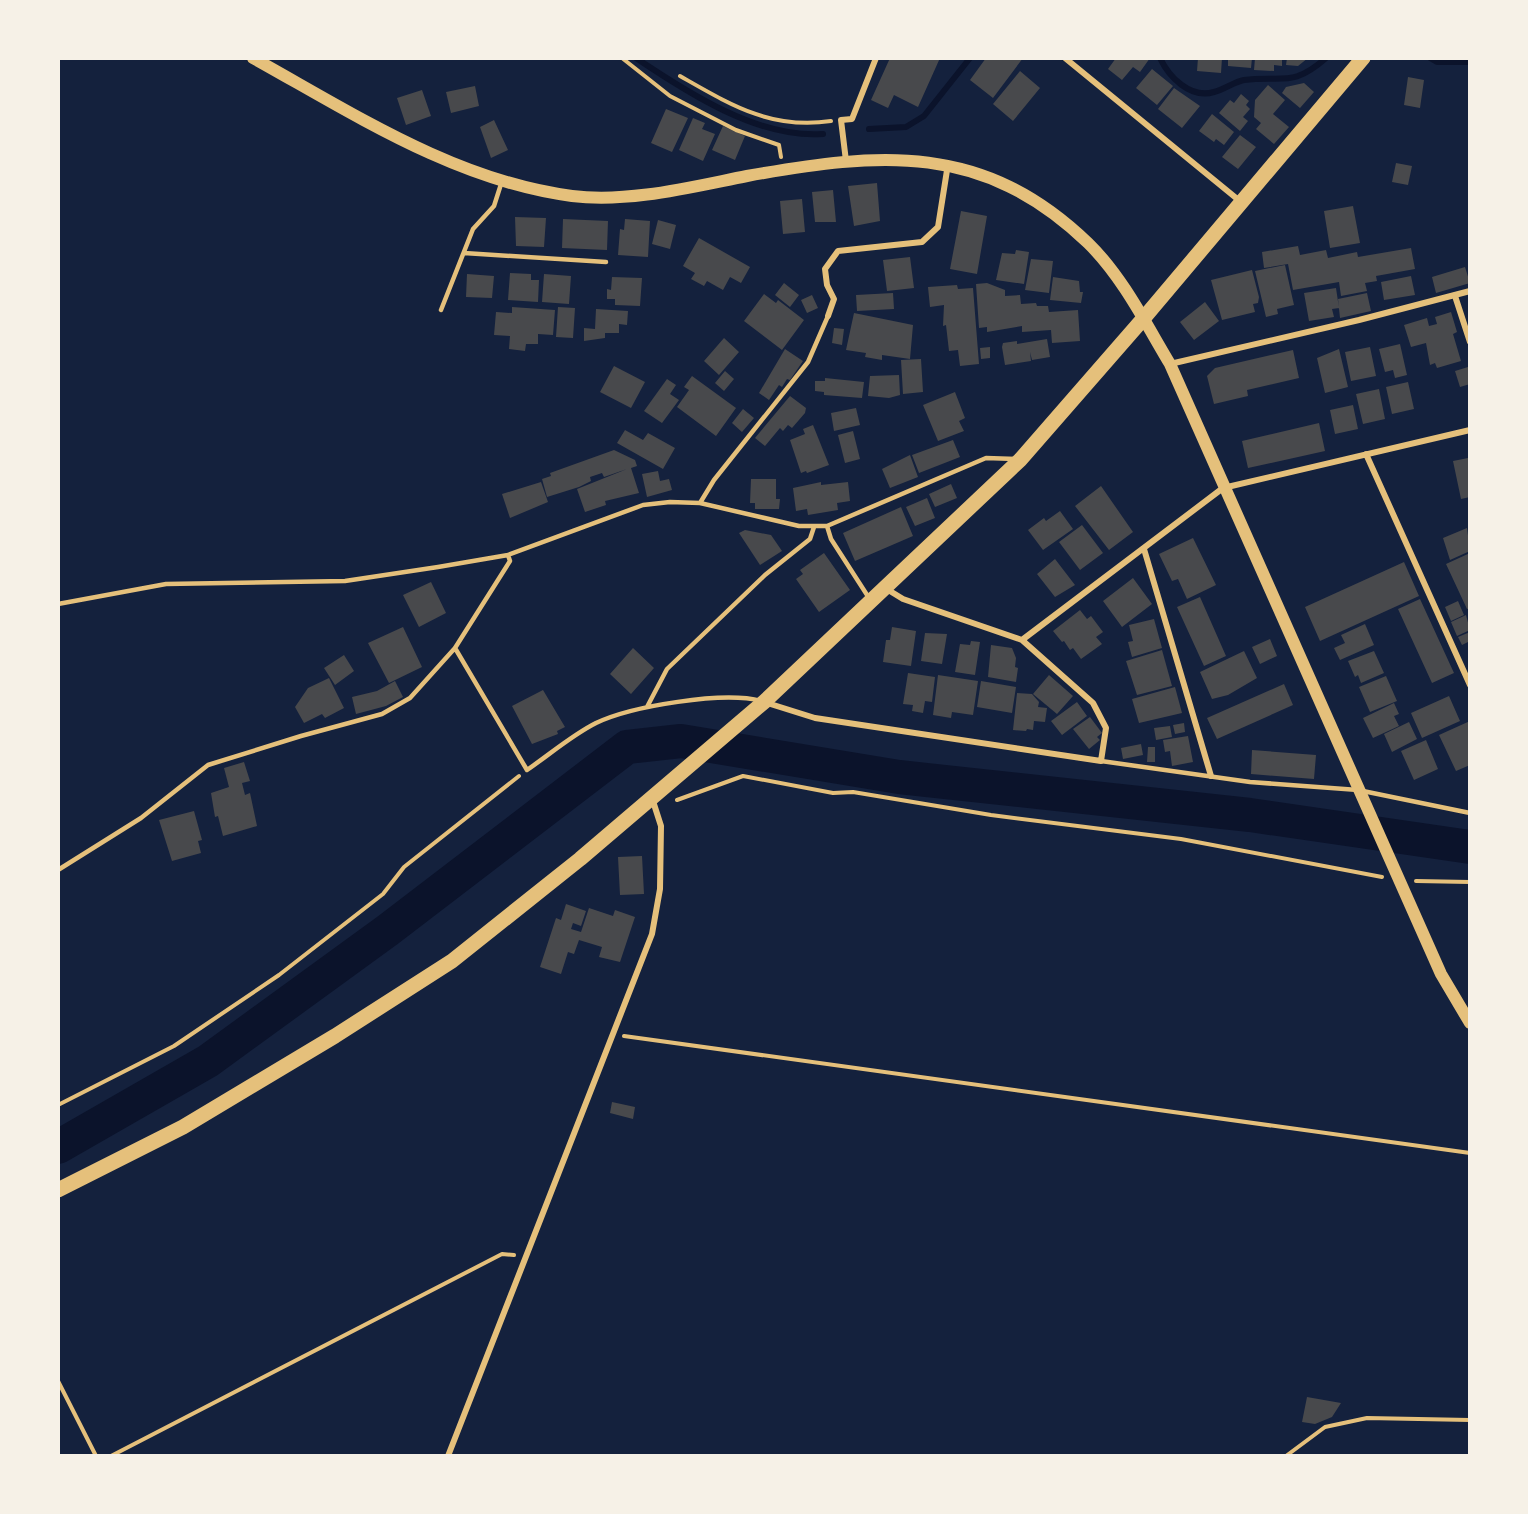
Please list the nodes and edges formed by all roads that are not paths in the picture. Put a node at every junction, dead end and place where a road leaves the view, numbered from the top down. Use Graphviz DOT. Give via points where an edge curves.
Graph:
graph roads {
  1 [pos="253,58"];
  2 [pos="876,58"];
  3 [pos="1065,58"];
  4 [pos="1363,58"];
  5 [pos="846,161"];
  6 [pos="948,164"];
  7 [pos="502,181"];
  8 [pos="1242,203"];
  9 [pos="464,253"];
  10 [pos="606,262"];
  11 [pos="1470,291"];
  12 [pos="1455,296"];
  13 [pos="441,310"];
  14 [pos="828,316"];
  15 [pos="1143,319"];
  16 [pos="1470,342"];
  17 [pos="1170,364"];
  18 [pos="1470,430"];
  19 [pos="1366,454"];
  20 [pos="1020,460"];
  21 [pos="1223,488"];
  22 [pos="700,503"];
  23 [pos="827,526"];
  24 [pos="814,527"];
  25 [pos="1144,549"];
  26 [pos="508,555"];
  27 [pos="885,588"];
  28 [pos="871,601"];
  29 [pos="58,604"];
  30 [pos="1022,640"];
  31 [pos="455,648"];
  32 [pos="1470,685"];
  33 [pos="764,702"];
  34 [pos="647,707"];
  35 [pos="1101,760"];
  36 [pos="1211,776"];
  37 [pos="1360,794"];
  38 [pos="652,798"];
  39 [pos="1470,813"];
  40 [pos="58,870"];
  41 [pos="1470,1023"];
  42 [pos="58,1190"];
  43 [pos="447,1455"];
  1 -- 7 [label="main road" via="372,124 472,172"];
  2 -- 5 [label="street" via="852,119 841,120"];
  3 -- 8 [label="street"];
  4 -- 8 [label="main road"];
  5 -- 6 [label="main road" via="886,159"];
  5 -- 7 [label="main road" via="668,191 602,197 574,196"];
  6 -- 14 [label="street" via="938,227 922,242 838,251 825,269 834,298"];
  6 -- 15 [label="main road" via="997,180 1040,204 1089,244"];
  7 -- 9 [label="lane" via="494,206 473,230"];
  8 -- 15 [label="main road"];
  9 -- 10 [label="lane"];
  9 -- 13 [label="lane"];
  11 -- 12 [label="street"];
  12 -- 16 [label="street"];
  12 -- 17 [label="street"];
  14 -- 22 [label="lane" via="808,362"];
  15 -- 17 [label="main road"];
  15 -- 20 [label="main road"];
  17 -- 21 [label="main road"];
  18 -- 19 [label="street"];
  19 -- 21 [label="street"];
  19 -- 32 [label="street"];
  20 -- 23 [label="lane" via="986,458"];
  20 -- 27 [label="main road"];
  21 -- 25 [label="street"];
  21 -- 37 [label="main road"];
  22 -- 24 [label="lane"];
  22 -- 26 [label="lane" via="643,505"];
  23 -- 24 [label="lane"];
  23 -- 28 [label="lane" via="831,539"];
  24 -- 34 [label="lane" via="810,539 765,575 667,669"];
  25 -- 30 [label="street"];
  25 -- 36 [label="street"];
  26 -- 29 [label="lane" via="345,581 166,584"];
  26 -- 31 [label="lane" via="510,561"];
  27 -- 28 [label="main road"];
  27 -- 30 [label="street" via="903,599"];
  28 -- 33 [label="main road"];
  30 -- 35 [label="street" via="1093,703 1106,728"];
  31 -- 34 [label="lane" via="527,770 595,723"];
  31 -- 40 [label="lane" via="410,698 382,714 208,765 141,818"];
  33 -- 34 [label="lane" via="743,696"];
  33 -- 35 [label="street" via="815,718"];
  33 -- 38 [label="main road"];
  35 -- 36 [label="lane"];
  36 -- 37 [label="lane"];
  37 -- 39 [label="lane"];
  37 -- 41 [label="main road" via="1441,974"];
  38 -- 42 [label="main road" via="452,961 183,1127"];
  38 -- 43 [label="street" via="661,826 660,890 652,934"];
}
